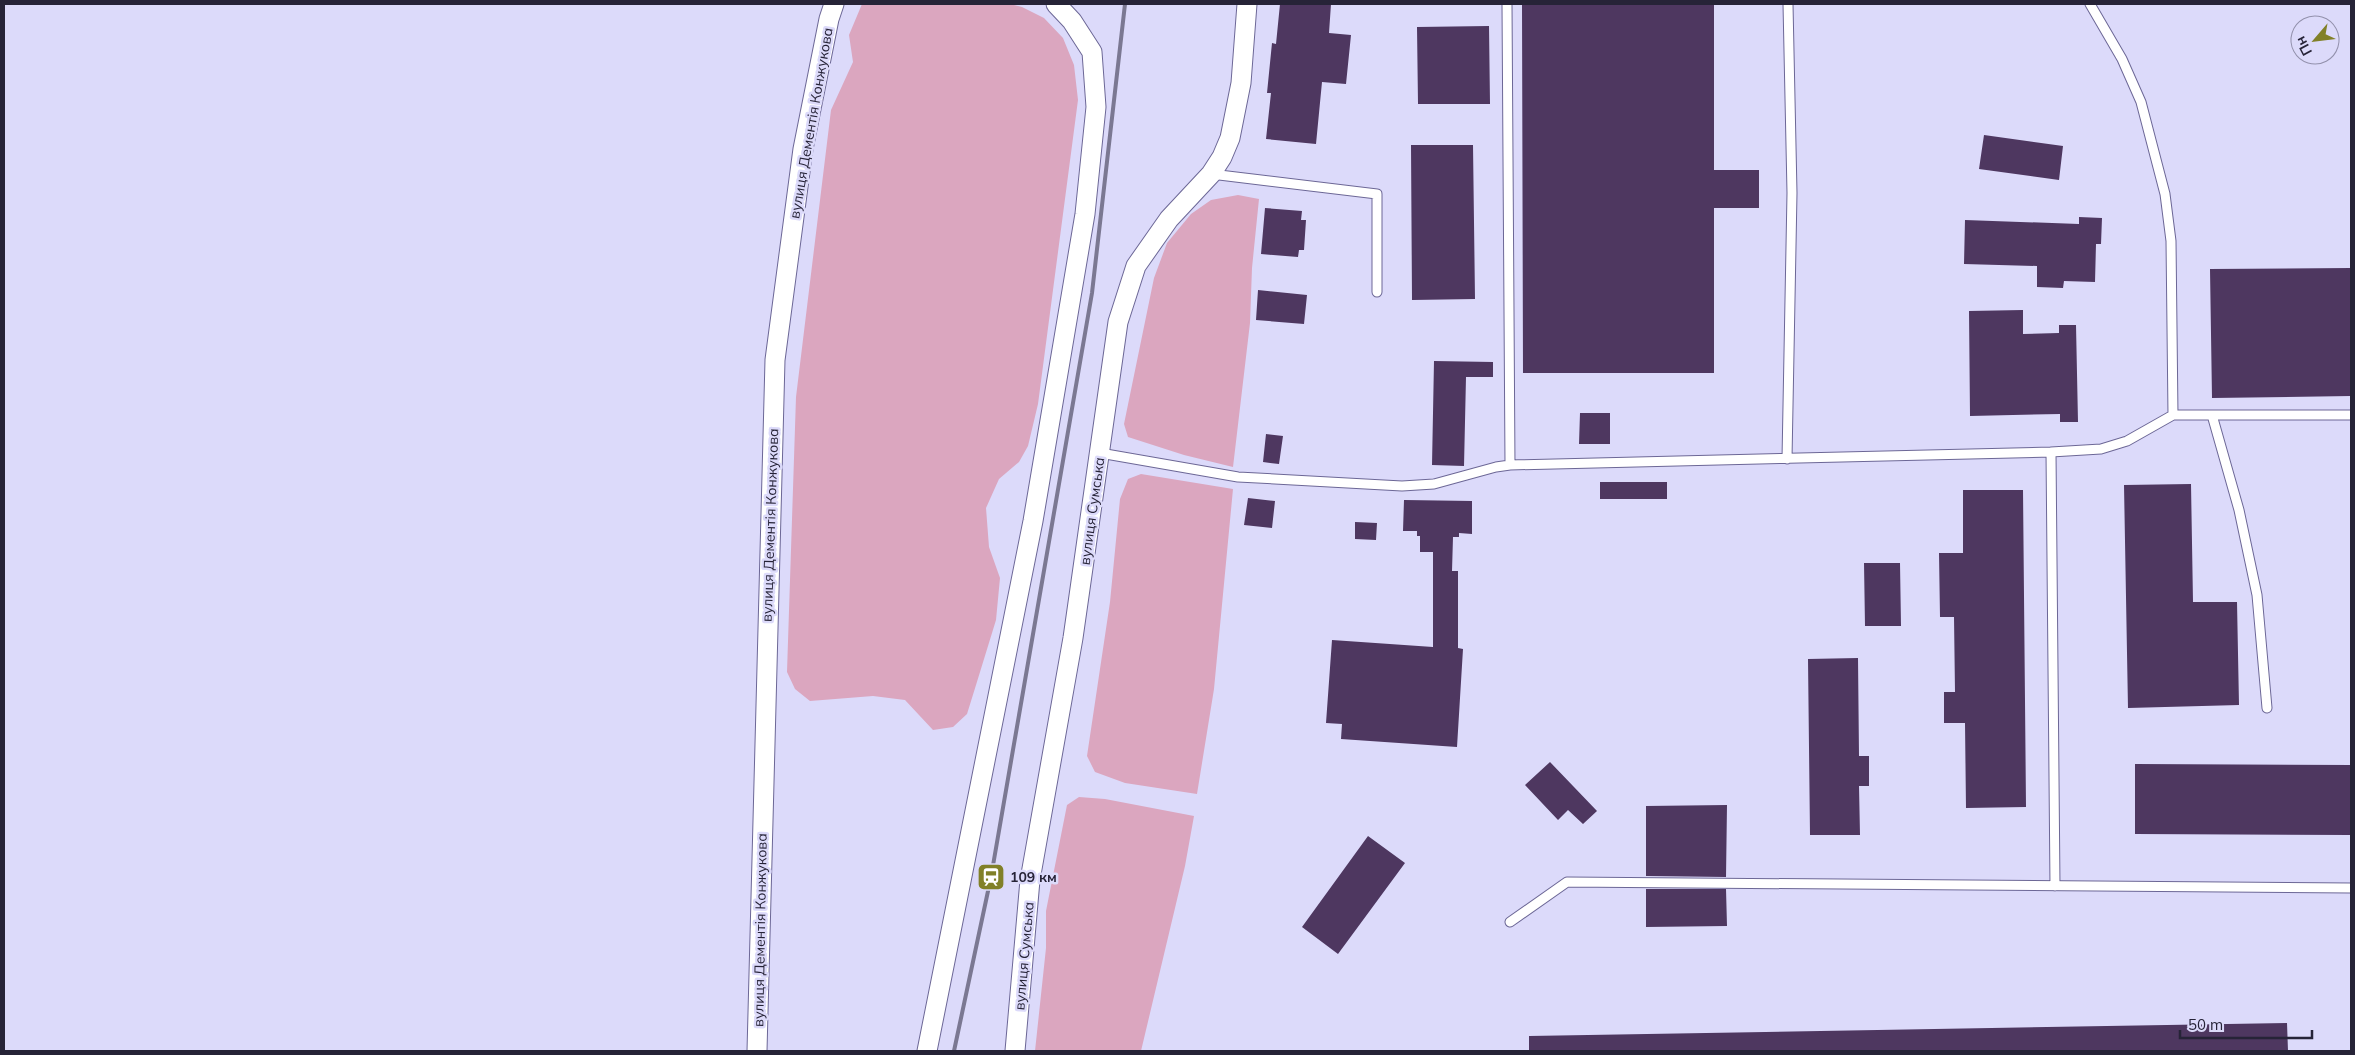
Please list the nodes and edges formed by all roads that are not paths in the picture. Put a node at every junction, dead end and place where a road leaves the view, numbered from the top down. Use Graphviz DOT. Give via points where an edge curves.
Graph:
graph roads {
  1 [pos="834,4"];
  2 [pos="1056,4"];
  3 [pos="1247,4"];
  4 [pos="1507,4"];
  5 [pos="1788,4"];
  6 [pos="2090,4"];
  7 [pos="1211,174"];
  8 [pos="1377,292"];
  9 [pos="2173,414"];
  10 [pos="2212,415"];
  11 [pos="2351,415"];
  12 [pos="2051,452"];
  13 [pos="1100,453"];
  14 [pos="1786,459"];
  15 [pos="1510,465"];
  16 [pos="2267,708"];
  17 [pos="2055,886"];
  18 [pos="2351,888"];
  19 [pos="1510,922"];
  20 [pos="757,1051"];
  21 [pos="928,1051"];
  22 [pos="1015,1051"];
  1 -- 20 [label="street, вулиця Дементія Конжукова" via="803,149 775,360"];
  2 -- 21 [label="street" via="1072,21 1092,52 1096,107 1085,214 1033,521"];
  3 -- 7 [label="street, вулиця Сумська" via="1236,112 1230,138"];
  4 -- 15 [label="lane"];
  5 -- 14 [label="lane" via="1792,193"];
  6 -- 9 [label="lane" via="2122,59 2140,102 2165,194 2171,241"];
  7 -- 8 [label="lane" via="1378,194"];
  7 -- 13 [label="street, вулиця Сумська" via="1169,219 1136,266 1118,322"];
  9 -- 10 [label="lane"];
  9 -- 12 [label="lane" via="2127,441 2101,449"];
  10 -- 11 [label="lane"];
  10 -- 16 [label="lane" via="2239,510 2257,595"];
  12 -- 14 [label="lane"];
  12 -- 17 [label="lane"];
  13 -- 15 [label="lane" via="1238,477 1402,486 1434,484"];
  13 -- 22 [label="street, вулиця Сумська" via="1073,638 1030,880"];
  14 -- 15 [label="lane"];
  17 -- 18 [label="lane"];
  17 -- 19 [label="lane" via="1567,882"];
}
